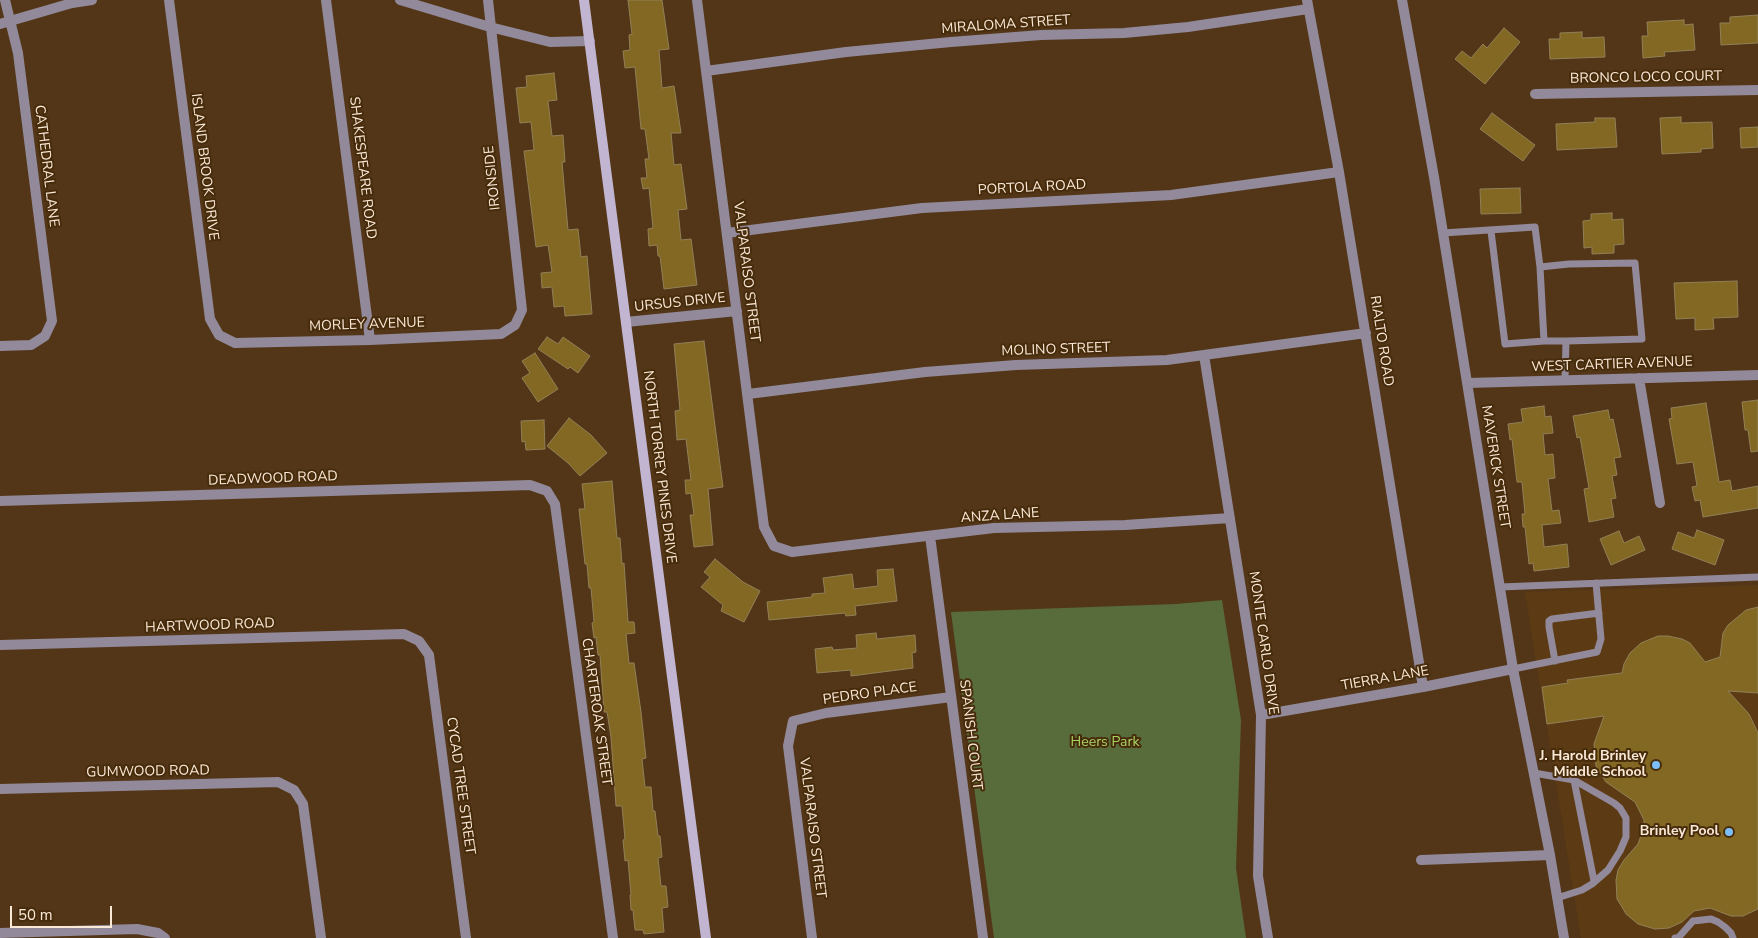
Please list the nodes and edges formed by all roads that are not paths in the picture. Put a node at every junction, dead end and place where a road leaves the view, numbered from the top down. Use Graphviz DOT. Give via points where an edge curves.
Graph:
graph roads {
  1 [pos="5,0"];
  2 [pos="92,0"];
  3 [pos="169,0"];
  4 [pos="326,0"];
  5 [pos="400,0"];
  6 [pos="488,0"];
  7 [pos="584,0"];
  8 [pos="697,0"];
  9 [pos="1402,0"];
  10 [pos="1307,5"];
  11 [pos="5,22"];
  12 [pos="490,27"];
  13 [pos="590,41"];
  14 [pos="706,71"];
  15 [pos="1758,90"];
  16 [pos="1535,94"];
  17 [pos="1340,172"];
  18 [pos="1491,230"];
  19 [pos="727,233"];
  20 [pos="1443,233"];
  21 [pos="1540,267"];
  22 [pos="737,311"];
  23 [pos="626,322"];
  24 [pos="515,325"];
  25 [pos="1366,333"];
  26 [pos="218,334"];
  27 [pos="370,340"];
  28 [pos="1566,341"];
  29 [pos="1544,342"];
  30 [pos="0,346"];
  31 [pos="1204,354"];
  32 [pos="1758,375"];
  33 [pos="1638,378"];
  34 [pos="1565,380"];
  35 [pos="1468,383"];
  36 [pos="748,394"];
  37 [pos="547,491"];
  38 [pos="0,501"];
  39 [pos="1660,503"];
  40 [pos="1230,518"];
  41 [pos="930,536"];
  42 [pos="774,546"];
  43 [pos="1758,577"];
  44 [pos="1596,583"];
  45 [pos="1500,587"];
  46 [pos="1599,613"];
  47 [pos="419,641"];
  48 [pos="0,645"];
  49 [pos="1555,661"];
  50 [pos="1513,669"];
  51 [pos="1423,687"];
  52 [pos="952,697"];
  53 [pos="1261,715"];
  54 [pos="793,721"];
  55 [pos="1534,773"];
  56 [pos="1574,780"];
  57 [pos="0,789"];
  58 [pos="1550,855"];
  59 [pos="1421,860"];
  60 [pos="1594,881"];
  61 [pos="1557,898"];
  62 [pos="0,933"];
  63 [pos="165,938"];
  64 [pos="321,938"];
  65 [pos="466,938"];
  66 [pos="613,938"];
  67 [pos="706,938"];
  68 [pos="812,938"];
  69 [pos="983,938"];
  70 [pos="1268,938"];
  71 [pos="1564,938"];
  72 [pos="1677,938"];
  73 [pos="1733,938"];
  1 -- 11 [label="street, CATHEDRAL LANE"];
  2 -- 11 [label="street"];
  3 -- 26 [label="street, ISLAND BROOK DRIVE" via="210,319"];
  4 -- 27 [label="street, SHAKESPEARE ROAD"];
  5 -- 12 [label="street"];
  6 -- 12 [label="street, IRONSIDE"];
  7 -- 13 [label="main road, NORTH TORREY PINES DRIVE"];
  8 -- 14 [label="street, VALPARAISO STREET"];
  9 -- 20 [label="street, MAVERICK STREET"];
  10 -- 14 [label="street, MIRALOMA STREET" via="1188,27 951,42"];
  10 -- 17 [label="street, RIALTO ROAD"];
  11 -- 30 [label="street, CATHEDRAL LANE" via="18,54 52,321 45,336 31,345"];
  12 -- 13 [label="street" via="550,42"];
  12 -- 24 [label="street, IRONSIDE" via="522,310"];
  13 -- 23 [label="main road, NORTH TORREY PINES DRIVE"];
  14 -- 19 [label="street, VALPARAISO STREET"];
  15 -- 16 [label="street, BRONCO LOCO COURT"];
  17 -- 19 [label="street, PORTOLA ROAD" via="1171,195 922,208"];
  17 -- 25 [label="street, RIALTO ROAD"];
  18 -- 20 [label="lane"];
  18 -- 21 [label="lane" via="1535,227"];
  18 -- 29 [label="lane" via="1505,344"];
  19 -- 22 [label="street, VALPARAISO STREET"];
  20 -- 35 [label="street, MAVERICK STREET"];
  21 -- 28 [label="lane" via="1635,263 1642,339"];
  21 -- 29 [label="lane"];
  22 -- 23 [label="street, URSUS DRIVE"];
  22 -- 36 [label="street, VALPARAISO STREET"];
  23 -- 67 [label="main road, NORTH TORREY PINES DRIVE"];
  24 -- 27 [label="street, MORLEY AVENUE" via="500,334"];
  25 -- 31 [label="street, MOLINO STREET"];
  25 -- 51 [label="street, RIALTO ROAD"];
  26 -- 27 [label="street, MORLEY AVENUE" via="235,343"];
  28 -- 29 [label="lane"];
  28 -- 34 [label="lane"];
  31 -- 36 [label="street, MOLINO STREET" via="1166,360 925,372"];
  31 -- 40 [label="street, MONTE CARLO DRIVE"];
  32 -- 33 [label="street, WEST CARTIER AVENUE"];
  33 -- 34 [label="street, WEST CARTIER AVENUE"];
  33 -- 39 [label="street"];
  34 -- 35 [label="street, WEST CARTIER AVENUE"];
  35 -- 45 [label="street, MAVERICK STREET"];
  36 -- 42 [label="street, VALPARAISO STREET" via="764,527"];
  37 -- 38 [label="street, DEADWOOD ROAD" via="530,485"];
  37 -- 66 [label="street, CHARTEROAK STREET" via="555,504"];
  40 -- 41 [label="street, ANZA LANE" via="1125,525 994,528"];
  40 -- 53 [label="street, MONTE CARLO DRIVE"];
  41 -- 42 [label="street, ANZA LANE" via="792,552"];
  41 -- 52 [label="street, SPANISH COURT"];
  43 -- 44 [label="lane"];
  44 -- 45 [label="lane"];
  44 -- 46 [label="lane"];
  45 -- 50 [label="street, MAVERICK STREET"];
  46 -- 49 [label="lane" via="1601,640 1597,652"];
  46 -- 49 [label="lane" via="1550,621 1548,627"];
  47 -- 48 [label="street, HARTWOOD ROAD" via="404,634"];
  47 -- 65 [label="street, CYCAD TREE STREET" via="428,655"];
  49 -- 50 [label="lane"];
  50 -- 51 [label="street, TIERRA LANE"];
  50 -- 55 [label="street, MAVERICK STREET"];
  51 -- 53 [label="street, TIERRA LANE"];
  52 -- 54 [label="street, PEDRO PLACE" via="826,713"];
  52 -- 69 [label="street, SPANISH COURT"];
  53 -- 70 [label="street, MONTE CARLO DRIVE" via="1258,876"];
  54 -- 68 [label="street, VALPARAISO STREET" via="788,746"];
  55 -- 56 [label="lane"];
  55 -- 58 [label="street, MAVERICK STREET"];
  56 -- 60 [label="lane"];
  56 -- 60 [label="lane" via="1614,803 1626,818 1626,837 1620,851 1608,870"];
  57 -- 64 [label="street, GUMWOOD ROAD" via="278,782 294,790 303,804"];
  58 -- 59 [label="street"];
  58 -- 61 [label="street, MAVERICK STREET"];
  60 -- 61 [label="lane" via="1582,890"];
  61 -- 71 [label="street, MAVERICK STREET"];
  62 -- 63 [label="street" via="137,929 158,933"];
  72 -- 73 [label="lane" via="1693,921 1711,919 1725,927"];
}
